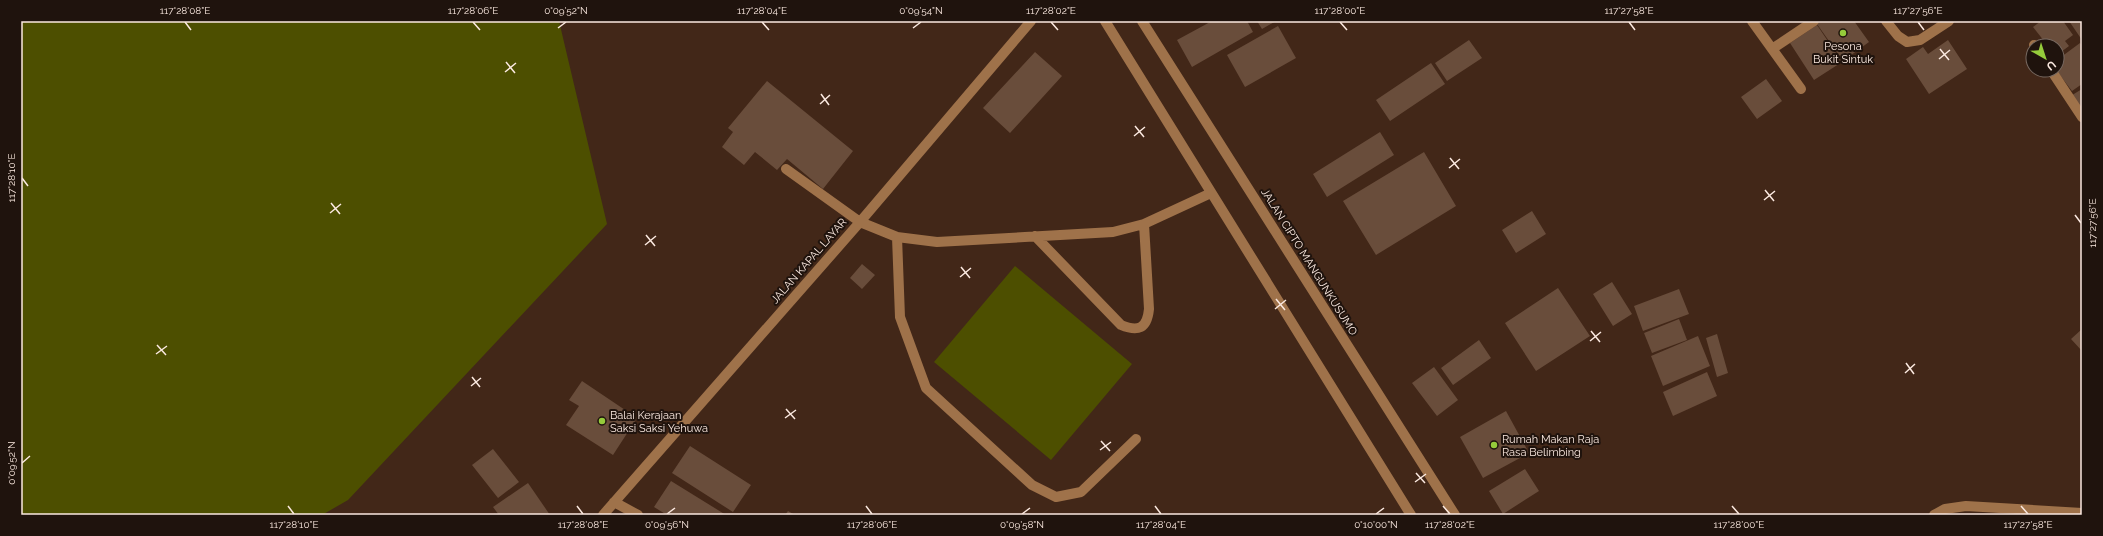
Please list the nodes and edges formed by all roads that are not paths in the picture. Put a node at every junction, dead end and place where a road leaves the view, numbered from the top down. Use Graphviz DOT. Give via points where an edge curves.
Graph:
graph roads {
  1 [pos="1031,21"];
  2 [pos="1105,21"];
  3 [pos="1142,21"];
  4 [pos="1752,21"];
  5 [pos="1814,21"];
  6 [pos="1886,21"];
  7 [pos="1949,21"];
  8 [pos="1772,49"];
  9 [pos="2056,78"];
  10 [pos="1801,89"];
  11 [pos="2082,117"];
  12 [pos="786,169"];
  13 [pos="1211,193"];
  14 [pos="860,222"];
  15 [pos="1144,224"];
  16 [pos="1035,236"];
  17 [pos="897,237"];
  18 [pos="1136,439"];
  19 [pos="614,502"];
  20 [pos="2082,513"];
  21 [pos="603,515"];
  22 [pos="638,515"];
  23 [pos="1411,515"];
  24 [pos="1456,515"];
  25 [pos="1934,515"];
  1 -- 14 [label="street, JALAN KAPAL LAYAR"];
  2 -- 13 [label="street"];
  3 -- 24 [label="street, JALAN CIPTO MANGUNKUSUMO"];
  4 -- 8 [label="street"];
  5 -- 8 [label="street"];
  6 -- 7 [label="street" via="1898,36 1907,42 1920,40"];
  8 -- 10 [label="street"];
  9 -- 11 [label="street"];
  12 -- 14 [label="street"];
  13 -- 15 [label="street"];
  13 -- 23 [label="street"];
  14 -- 17 [label="street"];
  14 -- 19 [label="street, JALAN KAPAL LAYAR"];
  15 -- 16 [label="street" via="1114,232"];
  15 -- 16 [label="street" via="1148,321 1141,328 1132,330 1121,325"];
  16 -- 17 [label="street" via="937,242"];
  17 -- 18 [label="street" via="900,317 926,388 1032,485 1056,497 1081,492"];
  19 -- 21 [label="street, JALAN KAPAL LAYAR"];
  19 -- 22 [label="street"];
  20 -- 25 [label="street" via="1966,506 1945,509"];
}
